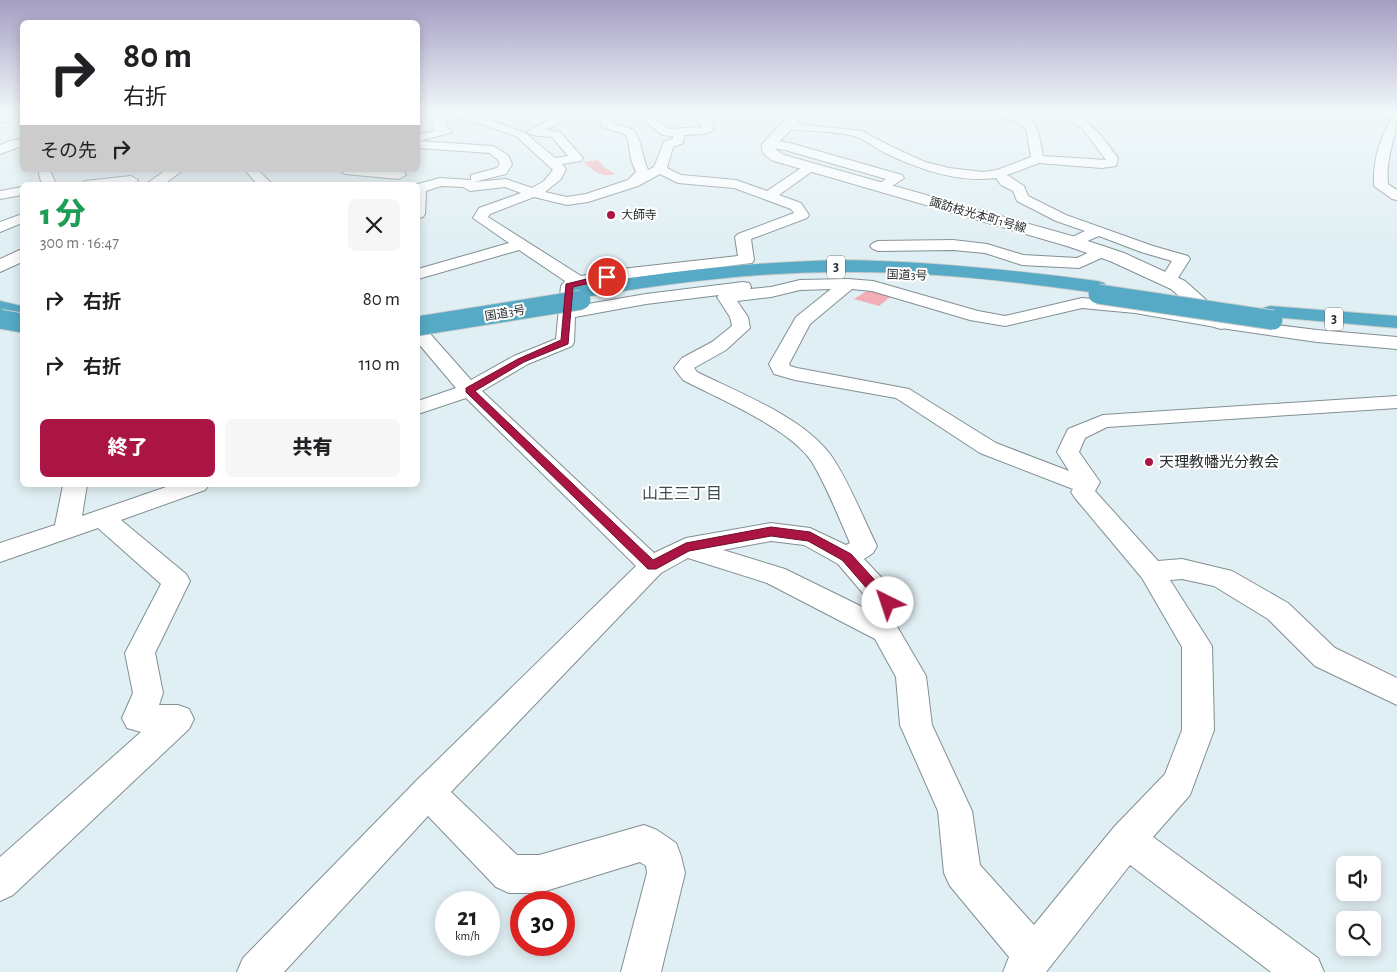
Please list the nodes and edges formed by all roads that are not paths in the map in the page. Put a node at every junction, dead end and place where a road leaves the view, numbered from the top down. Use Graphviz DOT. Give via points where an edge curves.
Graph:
graph roads {
  1 [pos="503,157"];
  2 [pos="547,157"];
  3 [pos="576,157"];
  4 [pos="637,157"];
  5 [pos="664,157"];
  6 [pos="778,157"];
  7 [pos="826,157"];
  8 [pos="904,157"];
  9 [pos="1111,157"];
  10 [pos="1381,157"];
  11 [pos="1038,159"];
  12 [pos="552,162"];
  13 [pos="812,167"];
  14 [pos="660,169"];
  15 [pos="173,172"];
  16 [pos="253,172"];
  17 [pos="355,172"];
  18 [pos="999,174"];
  19 [pos="132,178"];
  20 [pos="105,182"];
  21 [pos="158,182"];
  22 [pos="263,182"];
  23 [pos="406,182"];
  24 [pos="633,183"];
  25 [pos="470,187"];
  26 [pos="881,187"];
  27 [pos="20,191"];
  28 [pos="533,193"];
  29 [pos="0,195"];
  30 [pos="768,196"];
  31 [pos="1397,196"];
  32 [pos="1050,212"];
  33 [pos="20,219"];
  34 [pos="0,228"];
  35 [pos="1032,230"];
  36 [pos="1099,231"];
  37 [pos="1073,242"];
  38 [pos="520,245"];
  39 [pos="878,246"];
  40 [pos="1102,252"];
  41 [pos="20,256"];
  42 [pos="0,266"];
  43 [pos="420,273"];
  44 [pos="1168,280"];
  45 [pos="848,284"];
  46 [pos="800,285"];
  47 [pos="575,297"];
  48 [pos="1271,316"];
  49 [pos="420,317"];
  50 [pos="1397,322"];
  51 [pos="1221,324"];
  52 [pos="1397,331"];
  53 [pos="420,334"];
  54 [pos="420,335"];
  55 [pos="1397,343"];
  56 [pos="469,390"];
  57 [pos="1397,402"];
  58 [pos="420,407"];
  59 [pos="1088,482"];
  60 [pos="75,487"];
  61 [pos="190,487"];
  62 [pos="102,518"];
  63 [pos="68,530"];
  64 [pos="686,547"];
  65 [pos="0,553"];
  66 [pos="847,557"];
  67 [pos="652,566"];
  68 [pos="1150,571"];
  69 [pos="888,603"];
  70 [pos="1397,692"];
  71 [pos="428,792"];
  72 [pos="1127,840"];
  73 [pos="0,882"];
  74 [pos="1029,964"];
  75 [pos="257,972"];
  76 [pos="641,972"];
  77 [pos="1304,972"];
  1 -- 25 [label="street" via="506,164 501,171 483,174"];
  2 -- 12 [label="street"];
  3 -- 12 [label="street"];
  4 -- 24 [label="street" via="643,172"];
  5 -- 14 [label="street"];
  6 -- 13 [label="street, 諏訪枝光本町1号線"];
  7 -- 26 [label="street" via="897,178"];
  8 -- 18 [label="street" via="949,172 983,176"];
  9 -- 11 [label="street" via="1112,163 1102,164"];
  10 -- 31 [label="street" via="1381,186"];
  11 -- 18 [label="street"];
  12 -- 28 [label="street" via="560,169 558,175"];
  13 -- 26 [label="street, 諏訪枝光本町1号線"];
  13 -- 30 [label="street"];
  14 -- 24 [label="street"];
  14 -- 30 [label="street" via="678,180 736,184"];
  15 -- 21 [label="street"];
  16 -- 22 [label="street"];
  17 -- 23 [label="street"];
  18 -- 32 [label="street" via="1019,189 1022,198"];
  19 -- 20 [label="street"];
  23 -- 25 [label="street" via="440,182"];
  24 -- 28 [label="street" via="588,198 567,201"];
  25 -- 28 [label="street" via="506,183"];
  26 -- 35 [label="street, 諏訪枝光本町1号線"];
  27 -- 29 [label="street"];
  28 -- 38 [label="street" via="484,212 480,218"];
  30 -- 47 [label="street" via="796,206 802,215 743,237 746,260 621,274"];
  32 -- 35 [label="street" via="1048,219"];
  32 -- 36 [label="street"];
  33 -- 34 [label="street"];
  35 -- 37 [label="street, 諏訪枝光本町1号線"];
  36 -- 37 [label="street"];
  36 -- 44 [label="street" via="1182,259"];
  37 -- 40 [label="street, 諏訪枝光本町1号線"];
  38 -- 43 [label="street"];
  38 -- 47 [label="street"];
  39 -- 40 [label="street" via="953,245 987,249 1022,260 1078,263"];
  40 -- 44 [label="street, 諏訪枝光本町1号線"];
  41 -- 42 [label="street"];
  44 -- 51 [label="street, 諏訪枝光本町1号線" via="1178,285"];
  45 -- 46 [label="street"];
  45 -- 51 [label="street" via="873,286 943,307 1005,320 1082,303 1135,308"];
  45 -- 59 [label="street" via="802,321 779,364 781,370 902,393 988,448 1073,481"];
  46 -- 47 [label="street"];
  46 -- 66 [label="street" via="726,297 739,317 740,328 684,368 690,376 785,424 821,458 864,546"];
  47 -- 48 [label="highway, 国道3号 / 3, bridge" via="756,277 846,274 1018,283"];
  47 -- 49 [label="highway, 国道3号 / 3"];
  47 -- 53 [label="highway, 国道3号 / 3, bridge"];
  47 -- 56 [label="street" via="565,342 521,360"];
  48 -- 50 [label="highway, 国道3号 / 3"];
  48 -- 52 [label="highway, 国道3号 / 3" via="1341,328"];
  51 -- 55 [label="street"];
  54 -- 56 [label="street"];
  56 -- 58 [label="street"];
  56 -- 67 [label="street"];
  57 -- 59 [label="street" via="1316,412 1103,421 1076,434 1068,452"];
  59 -- 68 [label="street" via="1084,492"];
  60 -- 63 [label="street"];
  61 -- 62 [label="street"];
  62 -- 63 [label="street"];
  62 -- 73 [label="street" via="176,581 140,652 148,693 138,718 178,720"];
  63 -- 65 [label="street"];
  64 -- 66 [label="street" via="771,532 810,537"];
  64 -- 67 [label="street"];
  64 -- 74 [label="street" via="776,576 884,631 912,676 916,725 955,811 963,872"];
  66 -- 69 [label="street"];
  67 -- 71 [label="street"];
  68 -- 70 [label="street" via="1182,569 1222,578 1278,611 1325,657"];
  68 -- 72 [label="street" via="1198,646 1198,730 1178,784"];
  71 -- 75 [label="street"];
  71 -- 76 [label="street" via="509,874 539,874 644,843 663,856 666,873"];
  72 -- 74 [label="street"];
  72 -- 77 [label="street"];
}
